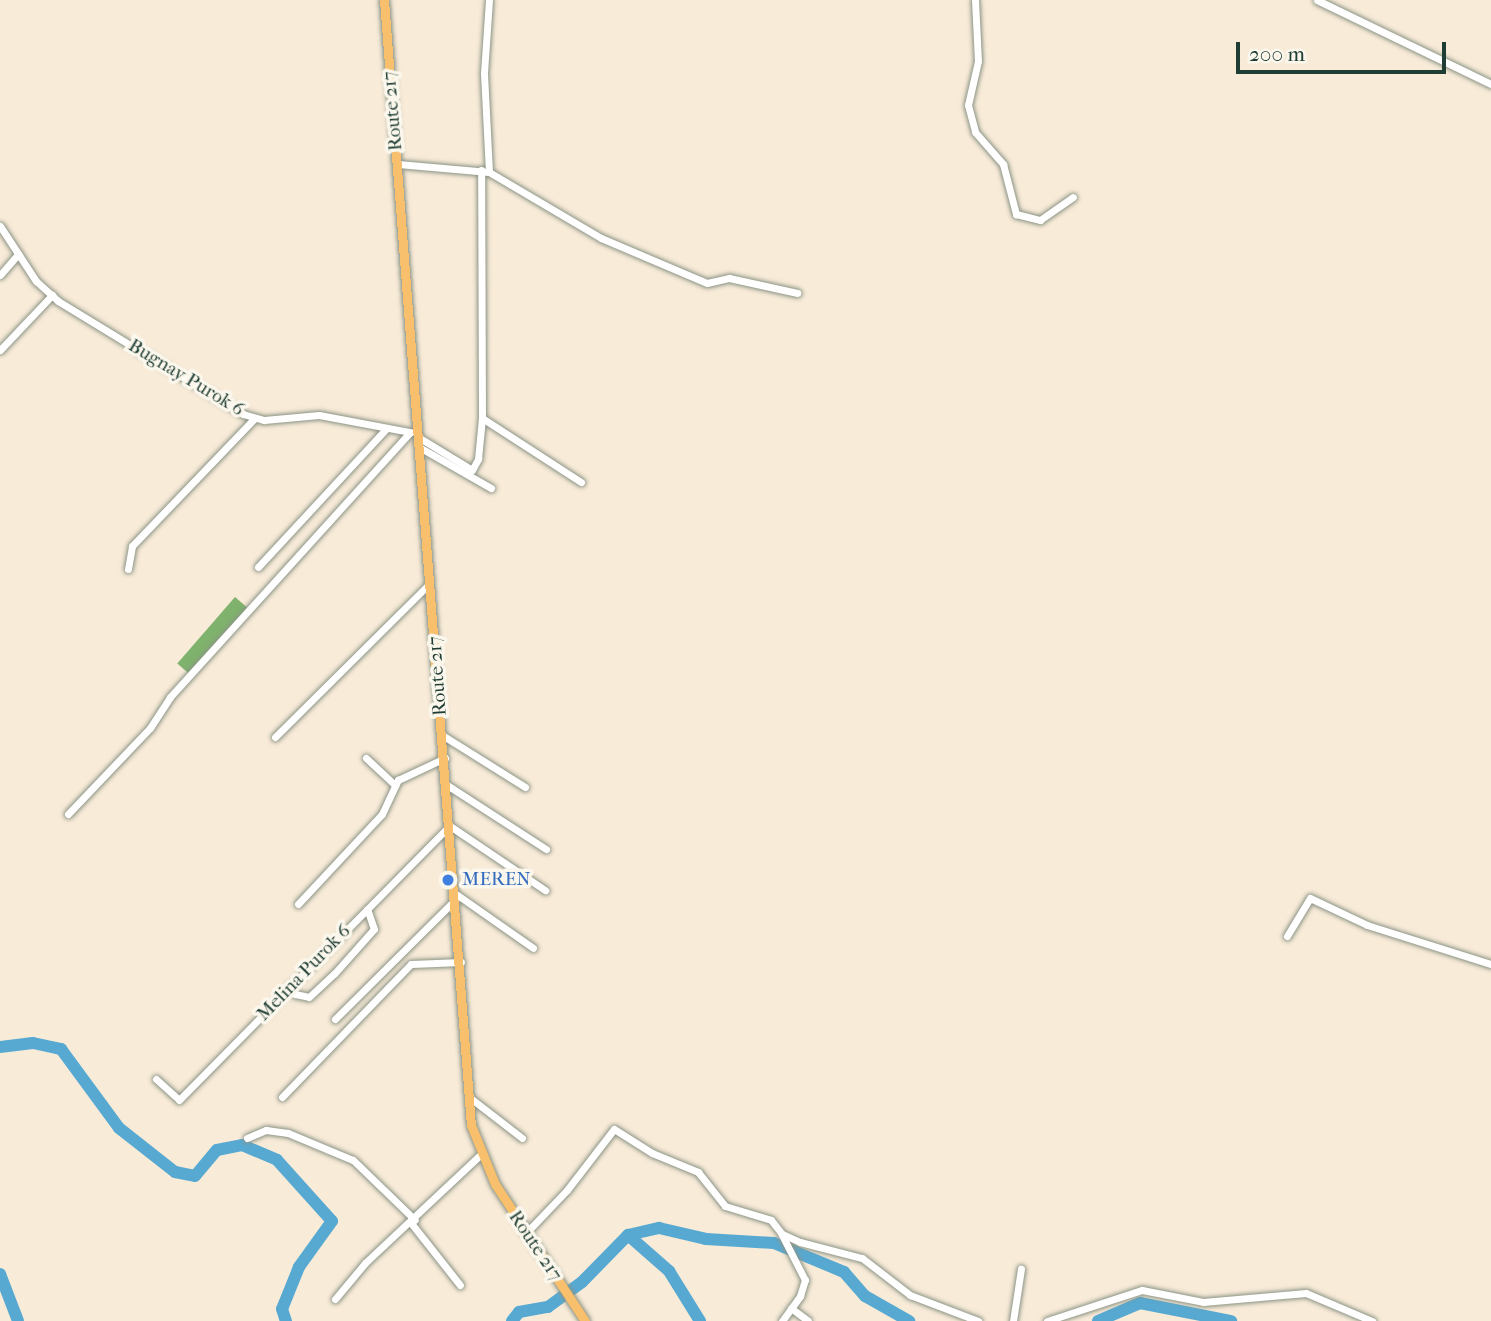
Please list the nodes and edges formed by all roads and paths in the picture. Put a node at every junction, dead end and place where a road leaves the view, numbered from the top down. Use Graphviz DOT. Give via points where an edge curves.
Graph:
graph roads {
  1 [pos="384,0"];
  2 [pos="489,0"];
  3 [pos="975,0"];
  4 [pos="1317,0"];
  5 [pos="1491,84"];
  6 [pos="398,164"];
  7 [pos="485,171"];
  8 [pos="1073,197"];
  9 [pos="0,226"];
  10 [pos="18,254"];
  11 [pos="0,275"];
  12 [pos="797,293"];
  13 [pos="52,295"];
  14 [pos="0,350"];
  15 [pos="254,418"];
  16 [pos="482,418"];
  17 [pos="385,430"];
  18 [pos="416,437"];
  19 [pos="581,482"];
  20 [pos="491,488"];
  21 [pos="258,567"];
  22 [pos="128,569"];
  23 [pos="430,582"];
  24 [pos="442,735"];
  25 [pos="275,737"];
  26 [pos="366,758"];
  27 [pos="445,758"];
  28 [pos="395,785"];
  29 [pos="447,785"];
  30 [pos="525,787"];
  31 [pos="68,814"];
  32 [pos="450,825"];
  33 [pos="546,849"];
  34 [pos="545,890"];
  35 [pos="456,897"];
  36 [pos="298,904"];
  37 [pos="367,909"];
  38 [pos="1287,936"];
  39 [pos="533,948"];
  40 [pos="461,962"];
  41 [pos="1491,964"];
  42 [pos="289,986"];
  43 [pos="335,1019"];
  44 [pos="156,1079"];
  45 [pos="282,1097"];
  46 [pos="469,1097"];
  47 [pos="247,1138"];
  48 [pos="522,1138"];
  49 [pos="480,1155"];
  50 [pos="413,1222"];
  51 [pos="525,1234"];
  52 [pos="782,1234"];
  53 [pos="1021,1269"];
  54 [pos="460,1284"];
  55 [pos="335,1299"];
  56 [pos="791,1308"];
  57 [pos="585,1321"];
  58 [pos="782,1321"];
  59 [pos="808,1321"];
  60 [pos="978,1321"];
  61 [pos="1013,1321"];
  62 [pos="1047,1321"];
  63 [pos="1372,1321"];
  1 -- 6 [label="main road, Route 217"];
  2 -- 7 [label="street"];
  3 -- 8 [label="street" via="979,48 968,106 975,132 1003,164 1016,214 1040,220"];
  4 -- 5 [label="street"];
  6 -- 7 [label="street"];
  6 -- 18 [label="main road, Route 217"];
  7 -- 12 [label="street" via="601,237 707,283 729,278"];
  7 -- 16 [label="street"];
  9 -- 10 [label="street, Bugnay Purok 6"];
  10 -- 11 [label="street"];
  10 -- 13 [label="street, Bugnay Purok 6"];
  13 -- 14 [label="street"];
  13 -- 15 [label="street, Bugnay Purok 6"];
  15 -- 17 [label="street, Bugnay Purok 6" via="319,415"];
  15 -- 22 [label="street" via="132,546"];
  16 -- 18 [label="street" via="479,454 472,470"];
  16 -- 19 [label="street"];
  17 -- 18 [label="street, Bugnay Purok 6"];
  17 -- 21 [label="street"];
  18 -- 20 [label="street"];
  18 -- 23 [label="main road, Route 217"];
  18 -- 31 [label="street" via="170,697 150,728"];
  23 -- 24 [label="main road, Route 217"];
  23 -- 25 [label="street"];
  24 -- 27 [label="main road, Route 217"];
  24 -- 30 [label="street"];
  26 -- 28 [label="street"];
  27 -- 28 [label="street" via="407,774"];
  27 -- 29 [label="main road, Route 217"];
  28 -- 36 [label="street" via="382,814"];
  29 -- 32 [label="main road, Route 217"];
  29 -- 33 [label="street"];
  32 -- 34 [label="street"];
  32 -- 35 [label="main road, Route 217"];
  32 -- 37 [label="street, Melina Purok 6"];
  35 -- 39 [label="street"];
  35 -- 40 [label="main road, Route 217"];
  35 -- 43 [label="street"];
  37 -- 42 [label="street, Melina Purok 6"];
  37 -- 42 [label="street" via="374,929 334,974 309,997 295,994"];
  38 -- 41 [label="street" via="1310,898 1379,929"];
  40 -- 45 [label="street" via="411,964"];
  40 -- 46 [label="main road, Route 217"];
  42 -- 44 [label="street, Melina Purok 6" via="179,1100"];
  46 -- 48 [label="street"];
  46 -- 49 [label="main road, Route 217"];
  47 -- 50 [label="street" via="266,1129 307,1138 353,1160"];
  49 -- 50 [label="street"];
  49 -- 51 [label="main road, Route 217"];
  50 -- 54 [label="street"];
  50 -- 55 [label="street" via="365,1263"];
  51 -- 52 [label="street" via="568,1190 614,1129 652,1153 698,1172 719,1203 771,1220"];
  51 -- 57 [label="main road, Route 217"];
  52 -- 56 [label="street" via="805,1280"];
  52 -- 60 [label="street" via="862,1258 910,1295"];
  53 -- 61 [label="street"];
  56 -- 58 [label="street"];
  56 -- 59 [label="street"];
  62 -- 63 [label="street" via="1142,1290 1203,1302 1306,1293"];
}
